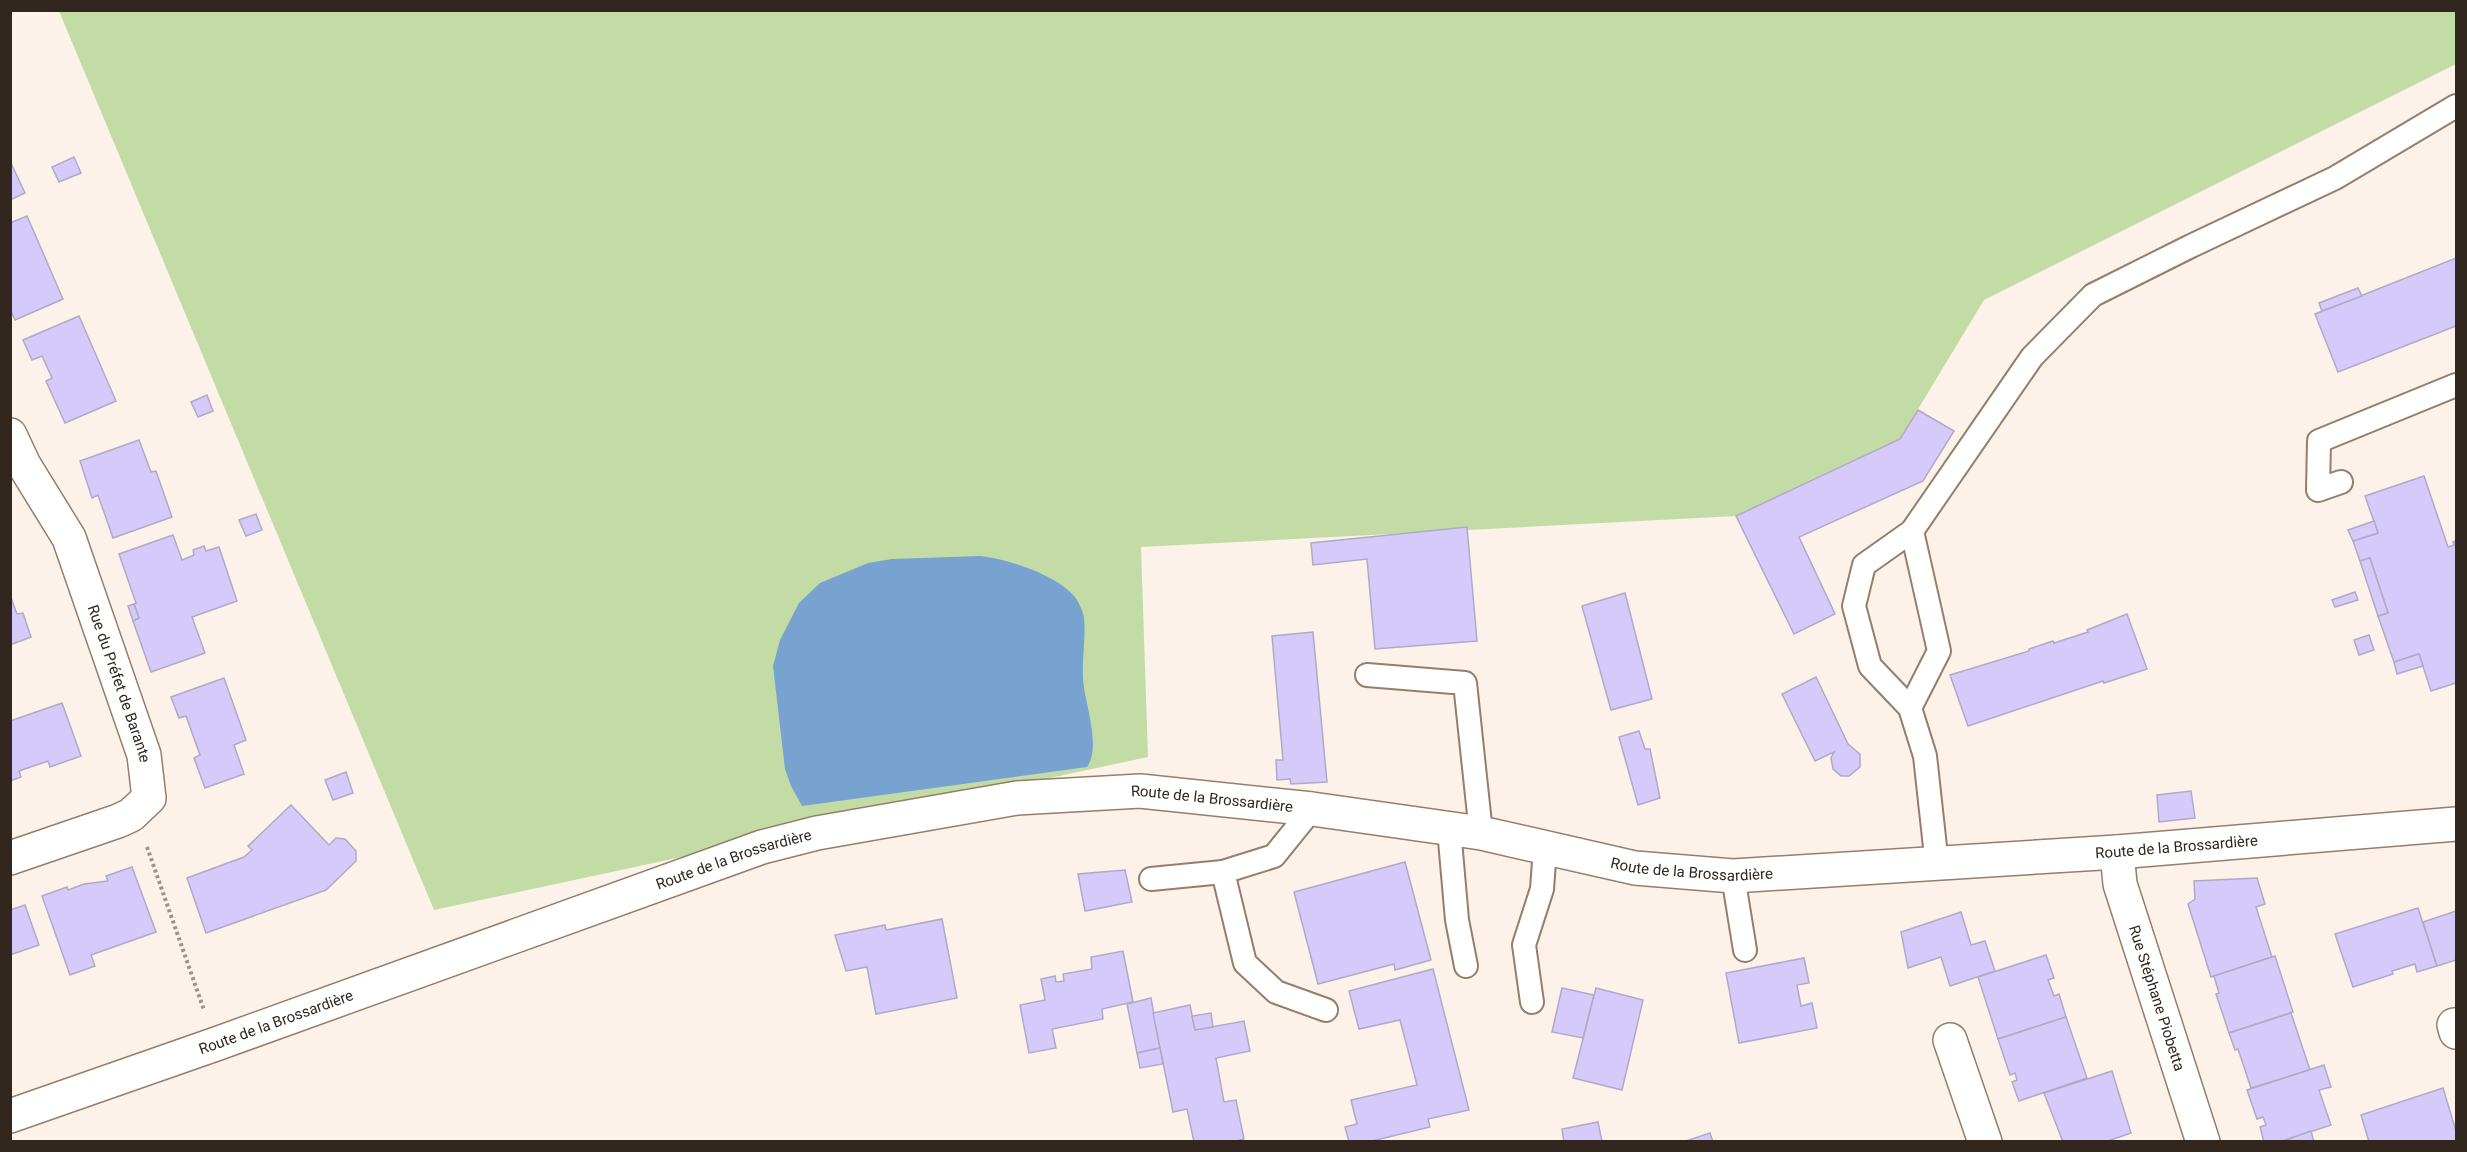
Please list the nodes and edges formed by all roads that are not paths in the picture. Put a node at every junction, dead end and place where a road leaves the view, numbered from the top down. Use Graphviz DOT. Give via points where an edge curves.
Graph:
graph roads {
  1 [pos="2457,106"];
  2 [pos="2457,385"];
  3 [pos="10,435"];
  4 [pos="2341,482"];
  5 [pos="1912,531"];
  6 [pos="1367,675"];
  7 [pos="1910,708"];
  8 [pos="1312,809"];
  9 [pos="2457,824"];
  10 [pos="1449,829"];
  11 [pos="1481,833"];
  12 [pos="1545,848"];
  13 [pos="2117,852"];
  14 [pos="10,858"];
  15 [pos="1936,865"];
  16 [pos="1223,872"];
  17 [pos="1733,876"];
  18 [pos="1151,879"];
  19 [pos="1745,950"];
  20 [pos="1466,966"];
  21 [pos="1532,1002"];
  22 [pos="1326,1010"];
  23 [pos="1950,1040"];
  24 [pos="10,1116"];
  25 [pos="1985,1142"];
  26 [pos="2203,1142"];
  1 -- 5 [label="lane" via="2335,178 2093,295 2032,357"];
  2 -- 4 [label="lane" via="2319,441 2318,490"];
  3 -- 14 [label="street, Rue du Préfet de Barante" via="69,537 144,755 149,798 118,821"];
  5 -- 7 [label="lane" via="1939,651"];
  5 -- 7 [label="lane" via="1864,565 1854,606 1870,666"];
  6 -- 11 [label="lane" via="1465,683"];
  7 -- 15 [label="lane" via="1924,756"];
  8 -- 10 [label="street, Route de la Brossardière"];
  8 -- 16 [label="lane" via="1274,856"];
  8 -- 24 [label="street, Route de la Brossardière" via="1140,791 1017,798 817,833 762,847"];
  9 -- 13 [label="street, Route de la Brossardière"];
  10 -- 11 [label="street, Route de la Brossardière"];
  10 -- 20 [label="lane" via="1457,920"];
  11 -- 12 [label="street, Route de la Brossardière"];
  12 -- 17 [label="street, Route de la Brossardière" via="1635,868"];
  12 -- 21 [label="lane" via="1542,889 1524,945"];
  13 -- 15 [label="street, Route de la Brossardière"];
  13 -- 26 [label="street, Rue Stéphane Piobetta" via="2120,884"];
  15 -- 17 [label="street, Route de la Brossardière"];
  16 -- 18 [label="lane"];
  16 -- 22 [label="lane" via="1245,963 1276,992"];
  17 -- 19 [label="lane"];
  23 -- 25 [label="street"];
}
